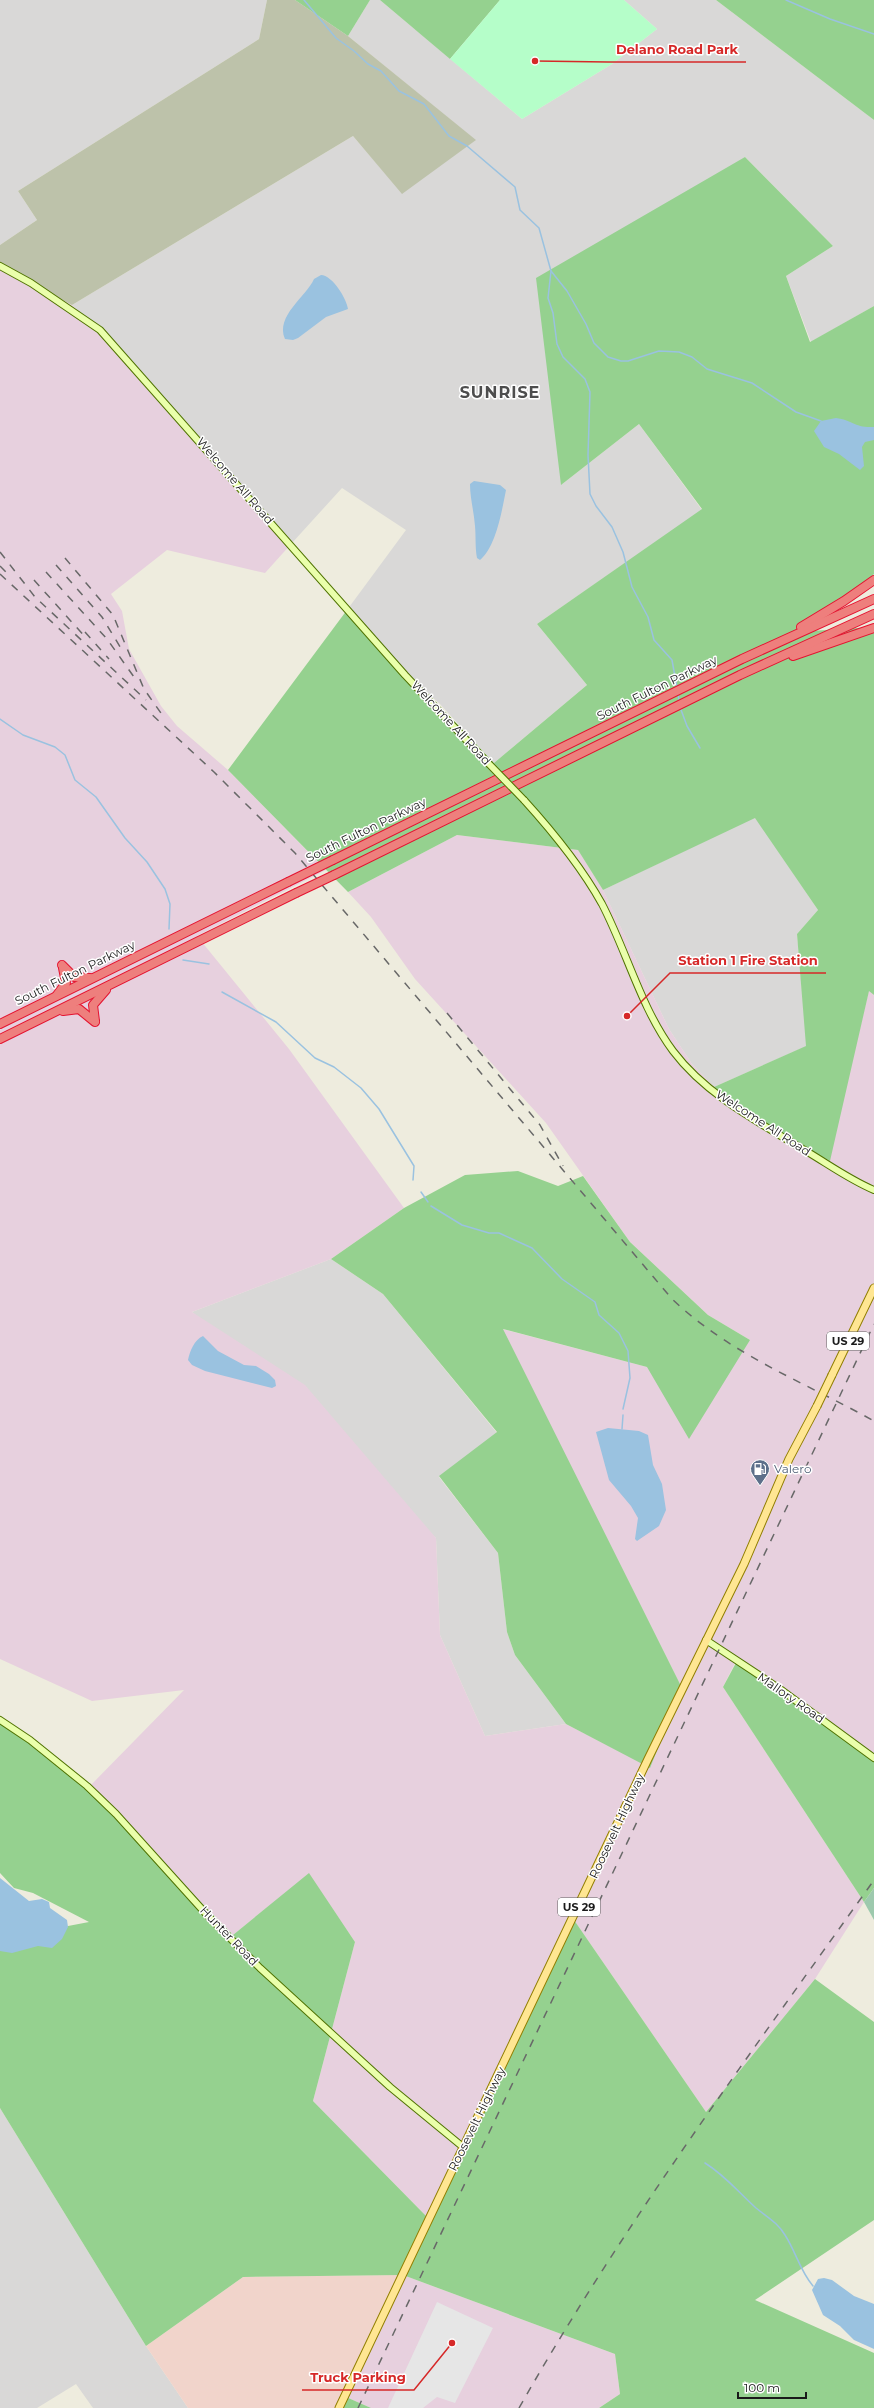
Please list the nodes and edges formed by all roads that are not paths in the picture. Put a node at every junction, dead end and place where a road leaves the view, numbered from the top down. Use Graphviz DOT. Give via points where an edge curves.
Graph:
graph roads {
  1 [pos="0,266"];
  2 [pos="874,580"];
  3 [pos="874,599"];
  4 [pos="874,614"];
  5 [pos="874,628"];
  6 [pos="742,659"];
  7 [pos="740,675"];
  8 [pos="94,978"];
  9 [pos="117,982"];
  10 [pos="56,997"];
  11 [pos="42,1018"];
  12 [pos="0,1024"];
  13 [pos="0,1039"];
  14 [pos="874,1190"];
  15 [pos="874,1288"];
  16 [pos="706,1640"];
  17 [pos="0,1720"];
  18 [pos="874,1758"];
  19 [pos="463,2148"];
  20 [pos="339,2408"];
  1 -- 14 [label="street, Welcome All Road, bridge" via="100,330 405,675 553,832 591,887 608,917 650,1010 674,1052 724,1100 850,1178"];
  2 -- 6 [label="highway" via="816,619"];
  3 -- 6 [label="highway"];
  4 -- 7 [label="highway"];
  5 -- 7 [label="highway"];
  6 -- 8 [label="highway, South Fulton Parkway, bridge"];
  7 -- 9 [label="highway, South Fulton Parkway, bridge"];
  8 -- 10 [label="highway, South Fulton Parkway"];
  8 -- 10 [label="highway" via="76,979 62,965 66,983"];
  9 -- 11 [label="highway, South Fulton Parkway"];
  9 -- 11 [label="highway" via="95,1001 92,1010 95,1022 85,1012 75,1009"];
  10 -- 12 [label="highway, South Fulton Parkway"];
  11 -- 13 [label="highway, South Fulton Parkway"];
  15 -- 16 [label="main road, Roosevelt Highway / US 29, bridge" via="789,1459 744,1564"];
  16 -- 18 [label="street, Mallory Road" via="780,1689"];
  16 -- 19 [label="main road, Roosevelt Highway / US 29"];
  17 -- 19 [label="street, Hunter Road" via="36,1744 87,1786 260,1968 390,2087"];
  19 -- 20 [label="main road, Roosevelt Highway / US 29"];
}
